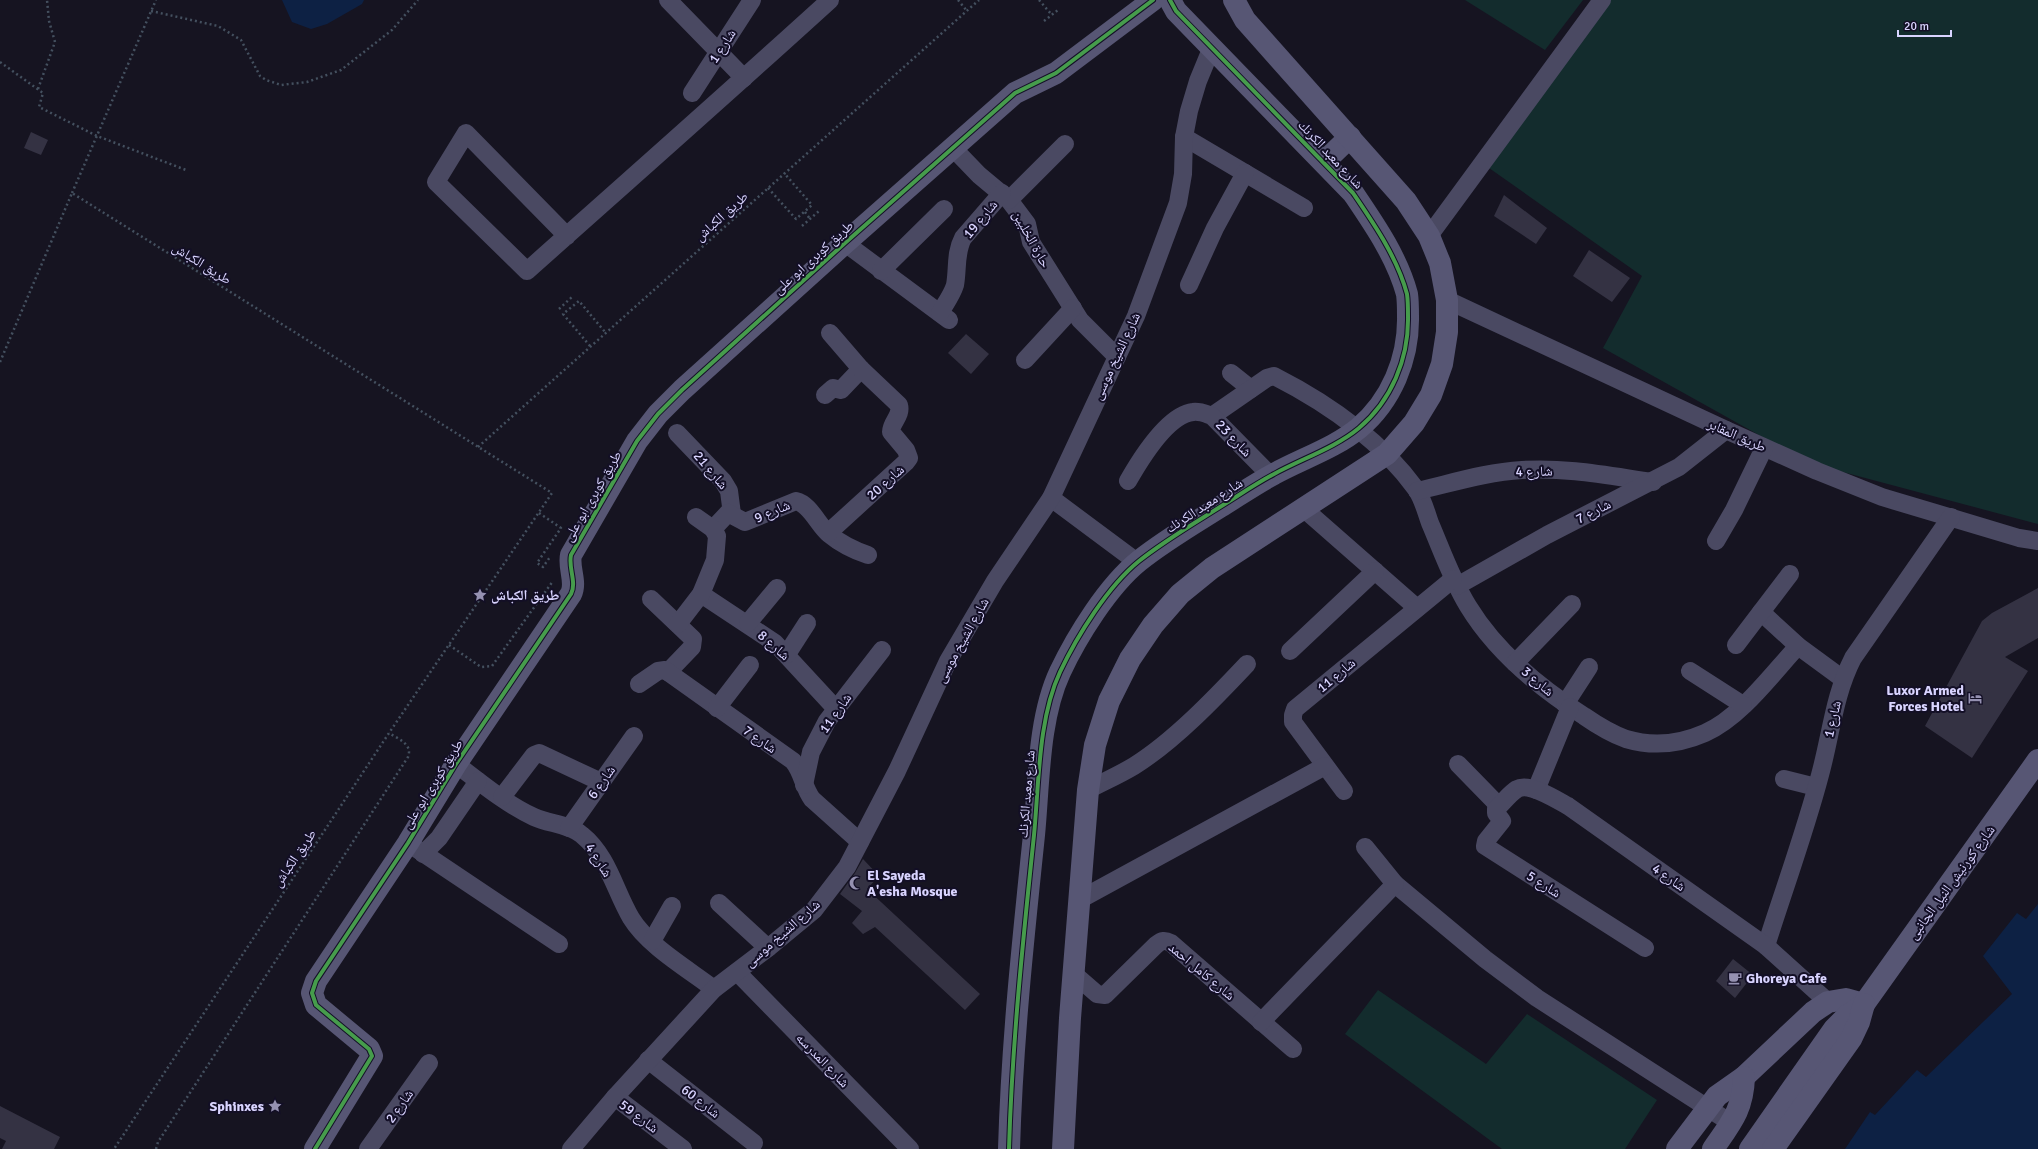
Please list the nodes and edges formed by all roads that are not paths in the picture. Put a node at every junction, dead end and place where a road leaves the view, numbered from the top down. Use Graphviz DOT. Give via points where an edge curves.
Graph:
graph roads {
  1 [pos="668,0"];
  2 [pos="752,0"];
  3 [pos="830,0"];
  4 [pos="1153,0"];
  5 [pos="1170,0"];
  6 [pos="1234,0"];
  7 [pos="1602,0"];
  8 [pos="1212,47"];
  9 [pos="718,50"];
  10 [pos="744,78"];
  11 [pos="692,93"];
  12 [pos="1184,137"];
  13 [pos="1350,138"];
  14 [pos="1065,144"];
  15 [pos="953,148"];
  16 [pos="1324,162"];
  17 [pos="1245,173"];
  18 [pos="1005,196"];
  19 [pos="1304,208"];
  20 [pos="944,209"];
  21 [pos="566,236"];
  22 [pos="1429,236"];
  23 [pos="845,242"];
  24 [pos="881,271"];
  25 [pos="1189,285"];
  26 [pos="1447,300"];
  27 [pos="1073,308"];
  28 [pos="830,333"];
  29 [pos="1116,357"];
  30 [pos="1025,360"];
  31 [pos="861,368"];
  32 [pos="1231,373"];
  33 [pos="1251,389"];
  34 [pos="825,395"];
  35 [pos="1212,416"];
  36 [pos="1358,428"];
  37 [pos="1726,430"];
  38 [pos="678,433"];
  39 [pos="1764,448"];
  40 [pos="1387,454"];
  41 [pos="1270,476"];
  42 [pos="1128,481"];
  43 [pos="1653,482"];
  44 [pos="1417,491"];
  45 [pos="1051,498"];
  46 [pos="1303,508"];
  47 [pos="732,514"];
  48 [pos="696,517"];
  49 [pos="1951,517"];
  50 [pos="713,529"];
  51 [pos="828,533"];
  52 [pos="1716,541"];
  53 [pos="2038,541"];
  54 [pos="868,554"];
  55 [pos="1137,562"];
  56 [pos="1375,571"];
  57 [pos="1790,574"];
  58 [pos="1455,582"];
  59 [pos="777,588"];
  60 [pos="701,594"];
  61 [pos="651,600"];
  62 [pos="1572,604"];
  63 [pos="1417,608"];
  64 [pos="1761,612"];
  65 [pos="748,623"];
  66 [pos="808,623"];
  67 [pos="678,624"];
  68 [pos="1736,645"];
  69 [pos="1798,646"];
  70 [pos="882,650"];
  71 [pos="1290,651"];
  72 [pos="787,654"];
  73 [pos="1515,663"];
  74 [pos="1246,664"];
  75 [pos="750,665"];
  76 [pos="1589,666"];
  77 [pos="1690,671"];
  78 [pos="668,672"];
  79 [pos="1842,679"];
  80 [pos="639,684"];
  81 [pos="1568,705"];
  82 [pos="1743,705"];
  83 [pos="717,708"];
  84 [pos="836,709"];
  85 [pos="634,736"];
  86 [pos="2038,760"];
  87 [pos="456,764"];
  88 [pos="1458,764"];
  89 [pos="1325,766"];
  90 [pos="1784,779"];
  91 [pos="478,780"];
  92 [pos="601,782"];
  93 [pos="804,785"];
  94 [pos="1816,787"];
  95 [pos="1088,790"];
  96 [pos="1536,790"];
  97 [pos="1344,791"];
  98 [pos="502,797"];
  99 [pos="1499,806"];
  100 [pos="569,828"];
  101 [pos="860,842"];
  102 [pos="1365,847"];
  103 [pos="415,848"];
  104 [pos="1395,884"];
  105 [pos="1079,900"];
  106 [pos="719,903"];
  107 [pos="672,906"];
  108 [pos="652,942"];
  109 [pos="559,944"];
  110 [pos="1766,946"];
  111 [pos="768,948"];
  112 [pos="1645,948"];
  113 [pos="737,972"];
  114 [pos="1074,974"];
  115 [pos="714,989"];
  116 [pos="1828,1002"];
  117 [pos="1864,1004"];
  118 [pos="1261,1022"];
  119 [pos="1293,1049"];
  120 [pos="648,1060"];
  121 [pos="429,1063"];
  122 [pos="1744,1077"];
  123 [pos="615,1097"];
  124 [pos="1706,1109"];
  125 [pos="1731,1123"];
  126 [pos="754,1143"];
  127 [pos="578,1146"];
  128 [pos="315,1149"];
  129 [pos="368,1149"];
  130 [pos="683,1149"];
  131 [pos="910,1149"];
  132 [pos="1009,1149"];
  133 [pos="1063,1149"];
  134 [pos="1678,1149"];
  135 [pos="1713,1149"];
  136 [pos="1750,1149"];
  137 [pos="1773,1149"];
  1 -- 9 [label="street"];
  2 -- 9 [label="street, شارع 1"];
  3 -- 10 [label="street"];
  4 -- 15 [label="street, طريق كوبرى ابو على" via="1056,73 1015,93"];
  5 -- 8 [label="street, شارع معبد الكرنك" via="1176,11"];
  6 -- 13 [label="street, شارع معبد الكرنك" via="1245,20"];
  7 -- 22 [label="street"];
  8 -- 12 [label="street, شارع الشيخ موسى" via="1198,81"];
  8 -- 16 [label="street, شارع معبد الكرنك"];
  9 -- 10 [label="street"];
  9 -- 11 [label="street, شارع 1"];
  10 -- 21 [label="street"];
  12 -- 17 [label="street"];
  12 -- 29 [label="street, شارع الشيخ موسى" via="1183,174 1178,203 1136,316"];
  13 -- 16 [label="street"];
  13 -- 22 [label="street, شارع معبد الكرنك" via="1406,201"];
  14 -- 18 [label="street, شارع 19"];
  15 -- 18 [label="street, حارة الخلبين" via="979,175"];
  15 -- 23 [label="street, طريق كوبرى ابو على"];
  16 -- 36 [label="street, شارع معبد الكرنك" via="1353,193 1377,228 1394,260 1407,296 1408,328 1396,380 1386,398"];
  17 -- 19 [label="street"];
  17 -- 25 [label="street" via="1215,228"];
  18 -- 24 [label="street, شارع 19" via="963,238 959,246 954,285 945,317"];
  18 -- 27 [label="street, حارة الخلبين" via="1027,224 1031,242"];
  20 -- 24 [label="street"];
  21 -- 21 [label="street" via="527,271 436,182 466,133"];
  22 -- 26 [label="street, شارع معبد الكرنك" via="1440,263"];
  23 -- 24 [label="street"];
  23 -- 87 [label="street, طريق كوبرى ابو على" via="682,390 636,441 572,555 571,594"];
  26 -- 37 [label="street, طريق المقابر"];
  26 -- 40 [label="street, شارع معبد الكرنك" via="1446,339 1442,364 1430,395 1414,423"];
  27 -- 29 [label="street, حارة الخلبين" via="1090,333"];
  27 -- 30 [label="street"];
  28 -- 31 [label="street, شارع 20"];
  29 -- 45 [label="street, شارع الشيخ موسى"];
  31 -- 34 [label="street" via="841,390 833,388"];
  31 -- 51 [label="street, شارع 20" via="899,405 899,413 891,432 906,450 909,458"];
  32 -- 33 [label="street"];
  33 -- 35 [label="street"];
  33 -- 36 [label="street, شارع 3" via="1274,376"];
  35 -- 41 [label="street, شارع 23"];
  35 -- 42 [label="street, شارع 23" via="1203,412 1193,412 1176,420 1152,443"];
  36 -- 40 [label="street, شارع 3"];
  36 -- 41 [label="street, شارع معبد الكرنك" via="1346,437"];
  37 -- 39 [label="street, طريق المقابر"];
  37 -- 43 [label="street, شارع 7" via="1679,467"];
  38 -- 47 [label="street, شارع 21" via="723,481 729,491"];
  39 -- 49 [label="street, طريق المقابر" via="1882,497"];
  39 -- 52 [label="street"];
  40 -- 44 [label="street, شارع 3"];
  40 -- 46 [label="street, شارع معبد الكرنك"];
  41 -- 55 [label="street, شارع معبد الكرنك"];
  43 -- 44 [label="street, شارع 4" via="1547,469 1495,473"];
  43 -- 58 [label="street, شارع 7"];
  44 -- 58 [label="street, شارع 3"];
  45 -- 55 [label="street"];
  45 -- 101 [label="street, شارع الشيخ موسى" via="995,581 948,661 897,771"];
  46 -- 56 [label="street"];
  46 -- 95 [label="street, شارع معبد الكرنك" via="1212,568 1180,594 1152,625 1130,659 1109,701 1095,745"];
  47 -- 50 [label="street, شارع 9" via="725,515"];
  47 -- 51 [label="street, شارع 9" via="745,522 792,502 801,502"];
  48 -- 50 [label="street"];
  49 -- 53 [label="street, طريق المقابر" via="2019,538"];
  49 -- 79 [label="street, شارع 1" via="1853,658"];
  50 -- 60 [label="street" via="718,543 715,560"];
  51 -- 54 [label="street, شارع 9" via="854,550"];
  55 -- 132 [label="street, شارع معبد الكرنك" via="1116,584 1084,627 1059,674 1044,727 1015,1018"];
  56 -- 63 [label="street"];
  56 -- 71 [label="street"];
  57 -- 64 [label="street"];
  58 -- 63 [label="street, شارع 11"];
  58 -- 73 [label="street, شارع 3" via="1483,627"];
  59 -- 65 [label="street"];
  60 -- 65 [label="street, شارع 8"];
  60 -- 67 [label="street"];
  61 -- 67 [label="street"];
  62 -- 73 [label="street"];
  63 -- 89 [label="street, شارع 11" via="1295,709 1293,722"];
  64 -- 68 [label="street"];
  64 -- 69 [label="street"];
  65 -- 72 [label="street, شارع 8"];
  66 -- 72 [label="street"];
  67 -- 78 [label="street" via="694,643"];
  69 -- 79 [label="street"];
  69 -- 82 [label="street, شارع 3"];
  70 -- 84 [label="street, شارع 11"];
  72 -- 84 [label="street, شارع 8"];
  73 -- 81 [label="street, شارع 3"];
  74 -- 95 [label="street" via="1170,738 1134,766"];
  75 -- 83 [label="street"];
  76 -- 81 [label="street"];
  77 -- 82 [label="street"];
  78 -- 80 [label="street" via="658,671"];
  78 -- 83 [label="street, شارع 7"];
  79 -- 94 [label="street, شارع 1"];
  81 -- 82 [label="street, شارع 3" via="1601,727 1626,739 1654,744 1681,742 1706,733 1730,719"];
  81 -- 96 [label="street"];
  83 -- 93 [label="street, شارع 7" via="793,761"];
  84 -- 93 [label="street, شارع 11" via="811,752"];
  85 -- 92 [label="street, شارع 6"];
  86 -- 117 [label="street, شارع كورنيش النيل الجانبى"];
  87 -- 91 [label="street, شارع 4"];
  87 -- 103 [label="street, طريق كوبرى ابو على"];
  88 -- 99 [label="street"];
  89 -- 97 [label="street, شارع 11"];
  89 -- 105 [label="street"];
  90 -- 94 [label="street"];
  91 -- 98 [label="street, شارع 4"];
  91 -- 103 [label="street" via="439,838"];
  92 -- 98 [label="street" via="539,753 534,755"];
  92 -- 100 [label="street, شارع 6"];
  93 -- 101 [label="street, شارع 7" via="812,799"];
  94 -- 110 [label="street, شارع 1"];
  95 -- 105 [label="street, شارع معبد الكرنك"];
  96 -- 99 [label="street, شارع 4" via="1519,788"];
  96 -- 110 [label="street, شارع 4" via="1568,806"];
  98 -- 100 [label="street, شارع 4" via="534,817"];
  99 -- 112 [label="street, شارع 5" via="1495,812 1502,821 1485,846"];
  100 -- 108 [label="street, شارع 4" via="582,834 592,844 631,918"];
  101 -- 111 [label="street, شارع الشيخ موسى" via="847,867 814,910"];
  102 -- 104 [label="street"];
  103 -- 109 [label="street"];
  103 -- 128 [label="street, طريق كوبرى ابو على" via="313,987 316,1005 369,1050 372,1056"];
  104 -- 118 [label="street"];
  104 -- 124 [label="street" via="1485,959 1537,998"];
  105 -- 114 [label="street, شارع معبد الكرنك"];
  106 -- 111 [label="street"];
  107 -- 108 [label="street"];
  108 -- 115 [label="street, شارع 4"];
  110 -- 116 [label="street, شارع 4"];
  111 -- 113 [label="street, شارع الشيخ موسى"];
  113 -- 115 [label="street, شارع الشيخ موسى"];
  113 -- 131 [label="street, شارع المدرسه"];
  114 -- 118 [label="street, شارع كامل احمد" via="1097,994 1105,995 1156,945 1166,940"];
  114 -- 133 [label="street, شارع معبد الكرنك"];
  115 -- 120 [label="street, شارع الشيخ موسى"];
  116 -- 117 [label="street" via="1846,999"];
  116 -- 122 [label="street" via="1813,1012"];
  117 -- 136 [label="street, شارع كورنيش النيل الجانبى" via="1834,1028"];
  117 -- 137 [label="street, شارع كورنيش النيل الجانبى" via="1851,1039"];
  118 -- 119 [label="street, شارع كامل احمد"];
  120 -- 123 [label="street, شارع الشيخ موسى"];
  120 -- 126 [label="street, شارع 60"];
  121 -- 129 [label="street, شارع 2"];
  122 -- 124 [label="street" via="1717,1096"];
  122 -- 125 [label="street" via="1741,1104"];
  123 -- 127 [label="street, شارع الشيخ موسى"];
  123 -- 130 [label="street, شارع 59"];
  124 -- 125 [label="street"];
  124 -- 134 [label="street"];
  125 -- 135 [label="street"];
}
